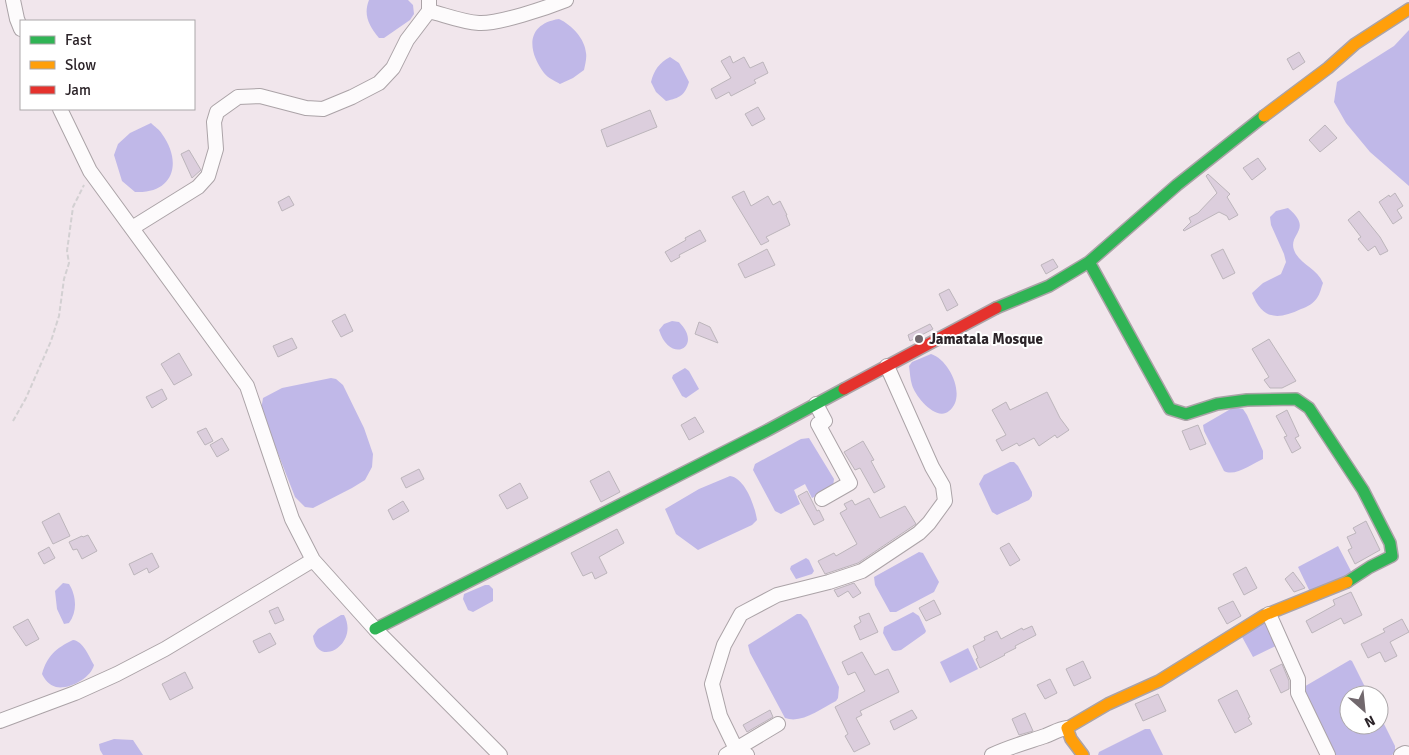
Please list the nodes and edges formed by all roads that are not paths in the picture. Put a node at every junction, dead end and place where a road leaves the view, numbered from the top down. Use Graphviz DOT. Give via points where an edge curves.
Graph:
graph roads {
  1 [pos="13,0"];
  2 [pos="566,0"];
  3 [pos="429,5"];
  4 [pos="1409,9"];
  5 [pos="20,27"];
  6 [pos="60,110"];
  7 [pos="132,228"];
  8 [pos="1089,262"];
  9 [pos="887,366"];
  10 [pos="816,404"];
  11 [pos="822,499"];
  12 [pos="314,560"];
  13 [pos="1269,614"];
  14 [pos="375,630"];
  15 [pos="0,721"];
  16 [pos="778,724"];
  17 [pos="1067,728"];
  18 [pos="736,753"];
  19 [pos="1409,754"];
  20 [pos="500,755"];
  21 [pos="992,755"];
  22 [pos="1083,755"];
  23 [pos="1328,755"];
  24 [pos="1401,755"];
  1 -- 5 [label="street"];
  2 -- 3 [label="street" via="550,7 480,23"];
  3 -- 7 [label="street" via="380,83 323,109 260,96 238,97 217,112 214,122 216,149 208,176 198,187"];
  4 -- 8 [label="street" via="1355,44 1245,130"];
  6 -- 7 [label="street" via="90,171"];
  7 -- 12 [label="street" via="247,386 292,519"];
  8 -- 9 [label="street" via="1049,286 991,310"];
  8 -- 13 [label="street" via="1170,409 1186,414 1237,401 1296,399 1309,408 1363,490 1390,543 1392,556 1355,578"];
  9 -- 10 [label="street"];
  9 -- 18 [label="street" via="943,486 945,501 919,533 862,571 777,595 742,614 724,645 712,684 720,716"];
  10 -- 11 [label="street" via="825,421 818,424 850,483"];
  10 -- 14 [label="street"];
  12 -- 14 [label="street"];
  12 -- 15 [label="street" via="117,674"];
  13 -- 17 [label="street" via="1159,681 1108,704"];
  13 -- 23 [label="street" via="1298,679 1298,693"];
  14 -- 20 [label="street"];
  16 -- 18 [label="street"];
  17 -- 21 [label="street"];
  17 -- 22 [label="street"];
  19 -- 24 [label="street"];
}
